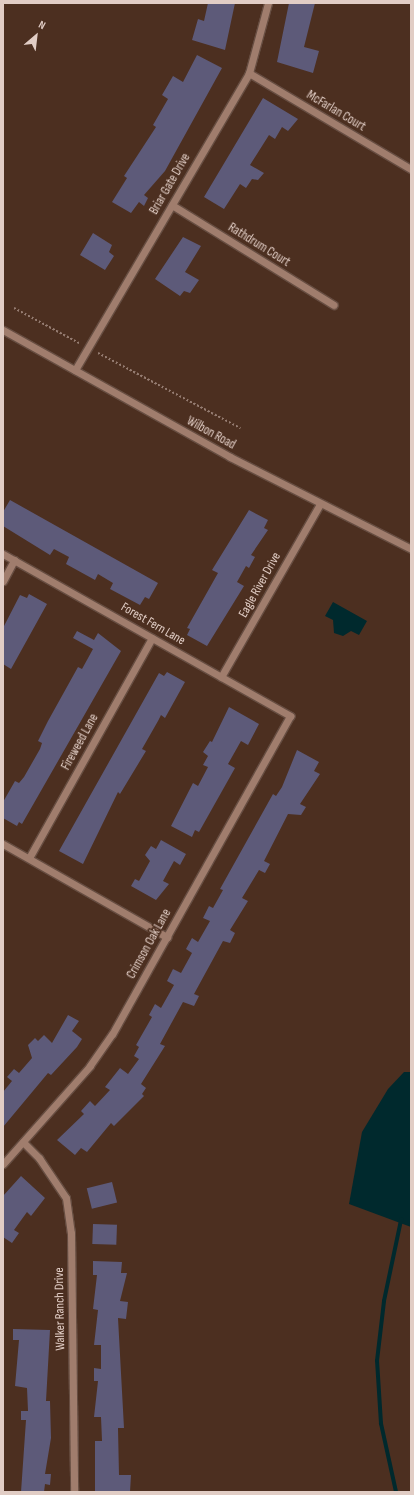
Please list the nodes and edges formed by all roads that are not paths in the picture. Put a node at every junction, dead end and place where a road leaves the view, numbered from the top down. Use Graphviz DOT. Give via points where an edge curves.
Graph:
graph roads {
  1 [pos="268,3"];
  2 [pos="249,73"];
  3 [pos="411,169"];
  4 [pos="172,205"];
  5 [pos="334,305"];
  6 [pos="3,330"];
  7 [pos="75,370"];
  8 [pos="320,504"];
  9 [pos="411,549"];
  10 [pos="3,554"];
  11 [pos="14,560"];
  12 [pos="3,581"];
  13 [pos="152,638"];
  14 [pos="221,678"];
  15 [pos="290,716"];
  16 [pos="3,844"];
  17 [pos="29,858"];
  18 [pos="167,937"];
  19 [pos="23,1142"];
  20 [pos="3,1164"];
  21 [pos="74,1492"];
  1 -- 2 [label="street, Briar Gate Drive"];
  2 -- 3 [label="street, McFarlan Court"];
  2 -- 4 [label="street, Briar Gate Drive"];
  4 -- 5 [label="street, Rathdrum Court"];
  4 -- 7 [label="street, Briar Gate Drive"];
  6 -- 7 [label="street, Wilbon Road"];
  7 -- 8 [label="street, Wilbon Road"];
  8 -- 9 [label="street, Wilbon Road"];
  8 -- 14 [label="street, Eagle River Drive"];
  10 -- 11 [label="street, Forest Fern Lane"];
  11 -- 12 [label="street"];
  11 -- 13 [label="street, Forest Fern Lane"];
  13 -- 14 [label="street, Forest Fern Lane"];
  13 -- 17 [label="street, Fireweed Lane"];
  14 -- 15 [label="street, Forest Fern Lane"];
  15 -- 18 [label="street, Crimson Oak Lane"];
  16 -- 17 [label="street"];
  17 -- 18 [label="street"];
  18 -- 19 [label="street, Crimson Oak Lane" via="90,1066"];
  19 -- 20 [label="street, Crimson Oak Lane"];
  19 -- 21 [label="street, Walker Ranch Drive" via="39,1158 66,1198 70,1226"];
}
